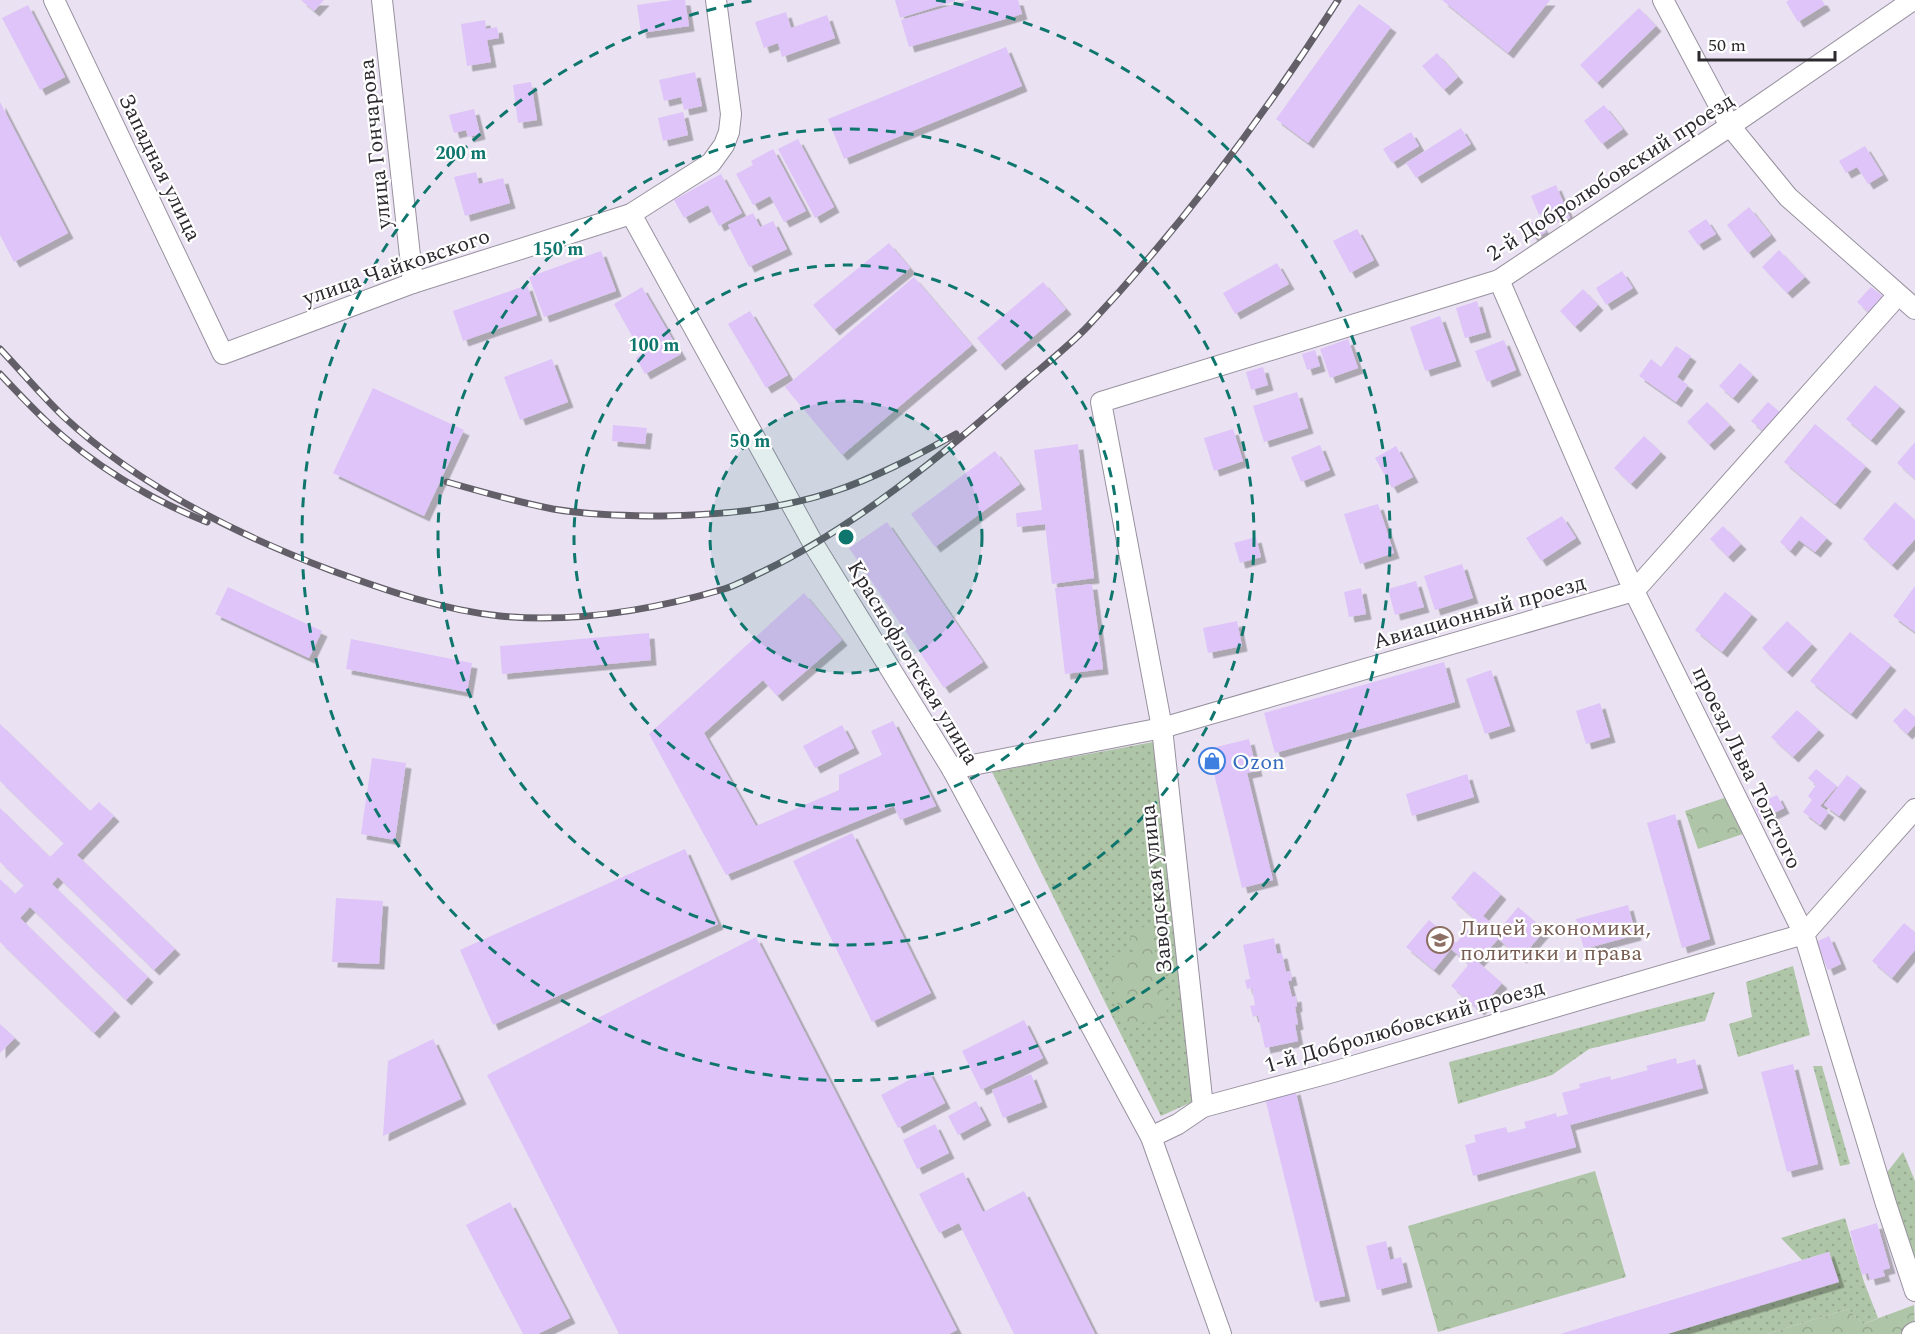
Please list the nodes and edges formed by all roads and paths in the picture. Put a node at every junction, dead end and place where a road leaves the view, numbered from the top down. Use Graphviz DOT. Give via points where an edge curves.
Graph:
graph roads {
  1 [pos="54,0"];
  2 [pos="382,0"];
  3 [pos="716,0"];
  4 [pos="1663,0"];
  5 [pos="1914,0"];
  6 [pos="1730,126"];
  7 [pos="631,214"];
  8 [pos="1499,280"];
  9 [pos="414,283"];
  10 [pos="1898,295"];
  11 [pos="1915,309"];
  12 [pos="223,354"];
  13 [pos="1101,402"];
  14 [pos="1634,591"];
  15 [pos="1162,728"];
  16 [pos="952,769"];
  17 [pos="1915,809"];
  18 [pos="1804,934"];
  19 [pos="1203,1107"];
  20 [pos="1151,1137"];
  21 [pos="1915,1291"];
  22 [pos="1221,1334"];
  1 -- 12 [label="street, Западная улица"];
  2 -- 9 [label="street, улица Гончарова"];
  3 -- 7 [label="street, улица Чайковского" via="731,114 724,145 711,163"];
  4 -- 6 [label="street"];
  5 -- 6 [label="street, 2-й Добролюбовский проезд"];
  6 -- 8 [label="street, 2-й Добролюбовский проезд"];
  6 -- 10 [label="street" via="1788,197"];
  7 -- 9 [label="street, улица Чайковского"];
  7 -- 16 [label="street, Краснофлотская улица" via="805,529"];
  8 -- 13 [label="street, 2-й Добролюбовский проезд"];
  8 -- 14 [label="street, проезд Льва Толстого"];
  9 -- 12 [label="street, улица Чайковского"];
  10 -- 11 [label="street"];
  10 -- 14 [label="street"];
  13 -- 15 [label="street, Заводская улица"];
  14 -- 15 [label="street, Авиационный проезд"];
  14 -- 18 [label="street, проезд Льва Толстого"];
  15 -- 16 [label="street, Авиационный проезд"];
  15 -- 19 [label="street, Заводская улица"];
  16 -- 20 [label="street, Краснофлотская улица"];
  17 -- 18 [label="street"];
  18 -- 19 [label="street, 1-й Добролюбовский проезд"];
  18 -- 21 [label="street, проезд Льва Толстого"];
  19 -- 20 [label="street"];
  20 -- 22 [label="street"];
}
